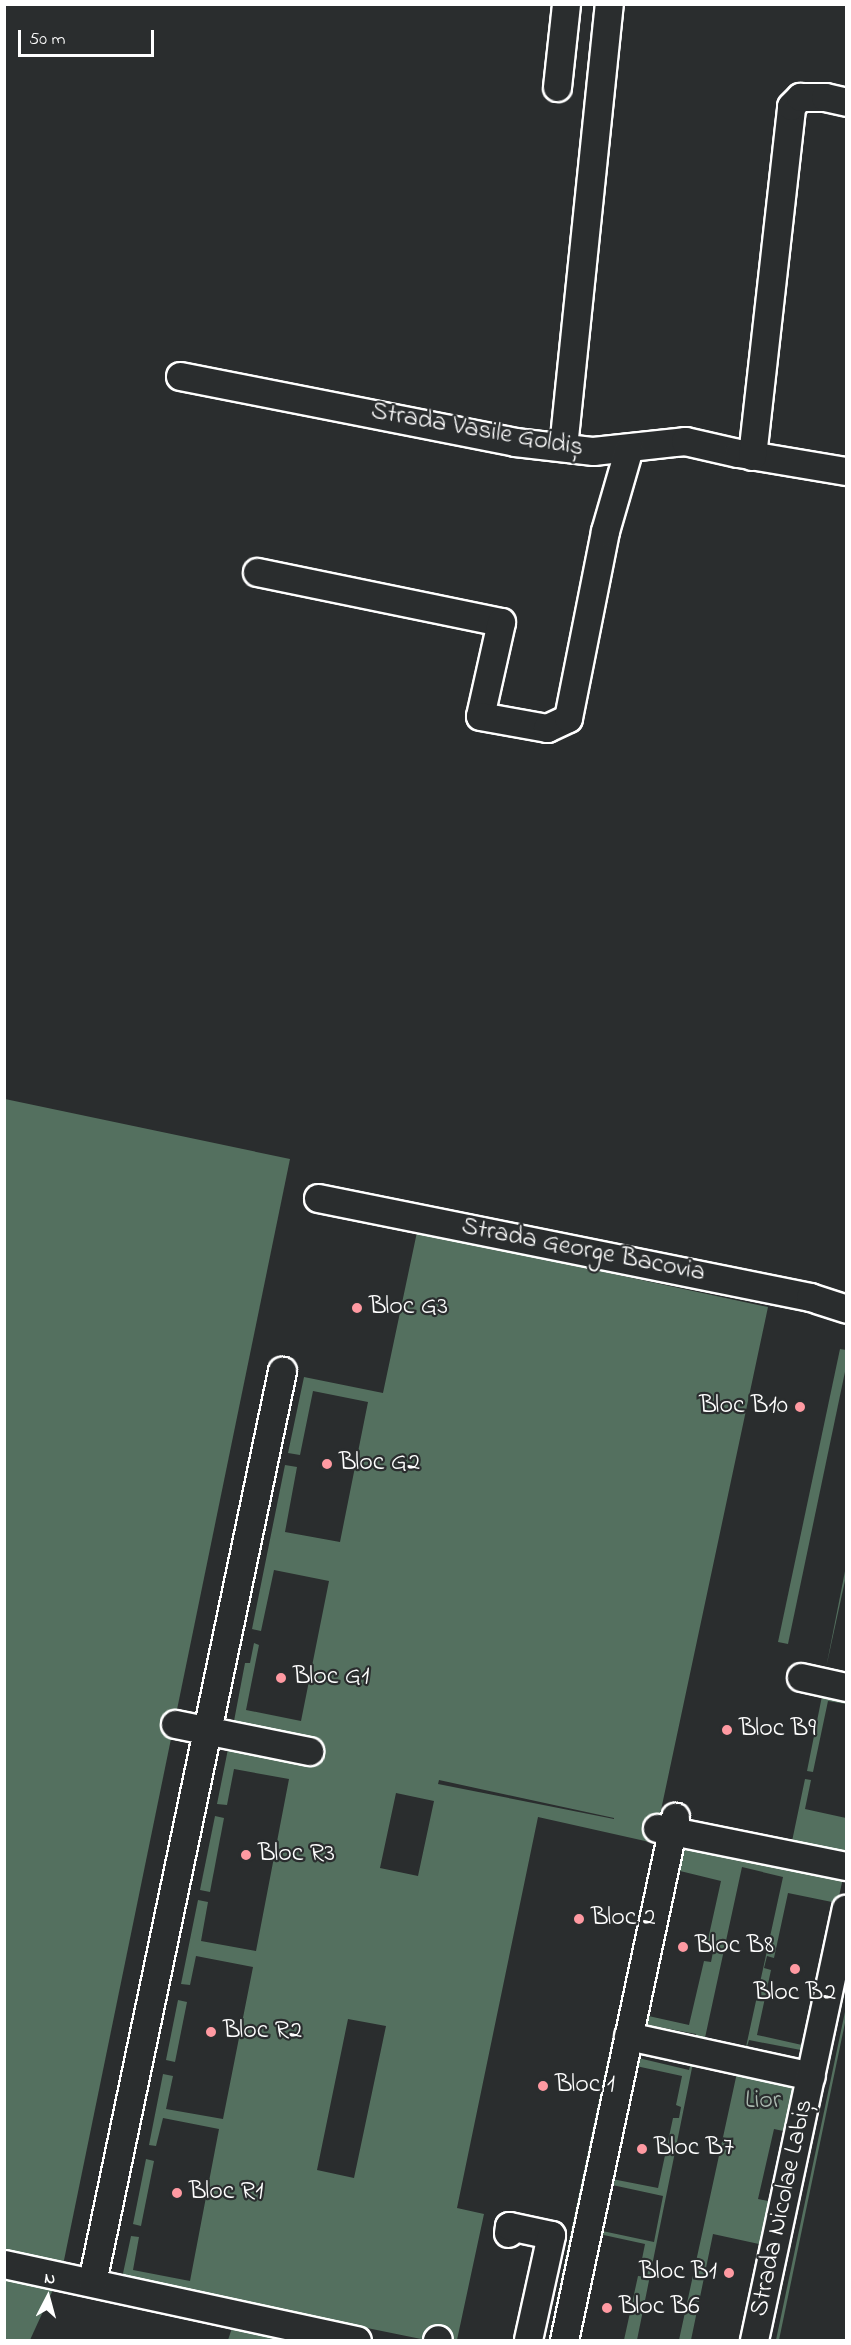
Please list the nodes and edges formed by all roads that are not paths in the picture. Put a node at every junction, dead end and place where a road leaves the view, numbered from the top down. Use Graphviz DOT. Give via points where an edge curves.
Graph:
graph roads {
  1 [pos="566,4"];
  2 [pos="609,4"];
  3 [pos="557,87"];
  4 [pos="846,102"];
  5 [pos="180,375"];
  6 [pos="563,447"];
  7 [pos="629,448"];
  8 [pos="752,456"];
  9 [pos="846,471"];
  10 [pos="257,572"];
  11 [pos="318,1198"];
  12 [pos="846,1309"];
  13 [pos="282,1371"];
  14 [pos="801,1677"];
  15 [pos="846,1687"];
  16 [pos="175,1724"];
  17 [pos="206,1730"];
  18 [pos="309,1751"];
  19 [pos="846,1866"];
  20 [pos="846,1909"];
  21 [pos="628,2036"];
  22 [pos="811,2076"];
  23 [pos="508,2233"];
  24 [pos="4,2264"];
  25 [pos="92,2282"];
  26 [pos="324,2337"];
  27 [pos="357,2340"];
  28 [pos="528,2340"];
  29 [pos="564,2340"];
  30 [pos="754,2340"];
  1 -- 3 [label="street"];
  2 -- 6 [label="street"];
  4 -- 8 [label="street" via="800,97 791,106"];
  5 -- 6 [label="street, Strada Vasile Goldiș" via="515,442"];
  6 -- 7 [label="street, Strada Vasile Goldiș" via="593,451"];
  7 -- 8 [label="street, Strada Vasile Goldiș" via="685,441"];
  7 -- 10 [label="street" via="605,531 568,718 547,729 480,716 501,622"];
  8 -- 9 [label="street, Strada Vasile Goldiș"];
  11 -- 12 [label="street, Strada George Bacovia" via="810,1297"];
  13 -- 17 [label="street"];
  14 -- 15 [label="street"];
  16 -- 17 [label="street"];
  17 -- 18 [label="street"];
  17 -- 25 [label="street"];
  19 -- 21 [label="street" via="668,1825"];
  20 -- 22 [label="street, Strada Nicolae Labiș"];
  21 -- 22 [label="street, Strada Nicolae Labiș"];
  21 -- 29 [label="street"];
  22 -- 30 [label="street, Strada Nicolae Labiș"];
  23 -- 28 [label="street" via="509,2226 550,2235"];
  24 -- 25 [label="street"];
  25 -- 26 [label="street"];
  26 -- 27 [label="street"];
}
